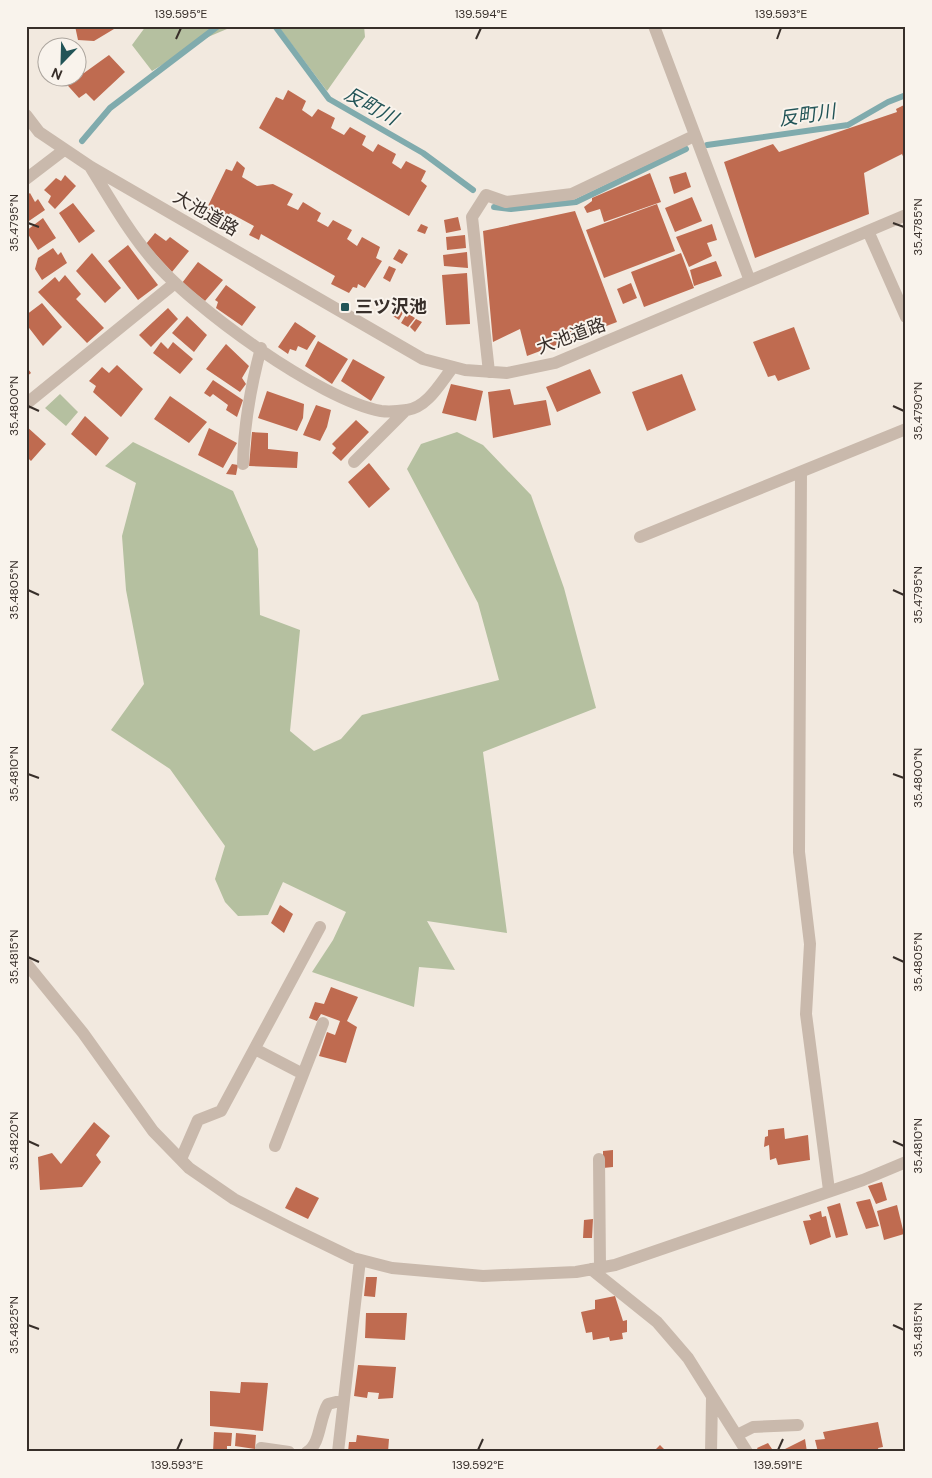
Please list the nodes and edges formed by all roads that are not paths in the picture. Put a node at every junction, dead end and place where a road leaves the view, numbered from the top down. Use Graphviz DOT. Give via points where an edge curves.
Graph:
graph roads {
  1 [pos="654,26"];
  2 [pos="26,115"];
  3 [pos="694,136"];
  4 [pos="64,150"];
  5 [pos="91,167"];
  6 [pos="26,179"];
  7 [pos="906,215"];
  8 [pos="868,231"];
  9 [pos="750,281"];
  10 [pos="175,283"];
  11 [pos="906,317"];
  12 [pos="261,348"];
  13 [pos="453,367"];
  14 [pos="489,372"];
  15 [pos="26,404"];
  16 [pos="406,410"];
  17 [pos="906,429"];
  18 [pos="354,462"];
  19 [pos="243,464"];
  20 [pos="802,472"];
  21 [pos="640,537"];
  22 [pos="320,927"];
  23 [pos="26,963"];
  24 [pos="323,1023"];
  25 [pos="255,1049"];
  26 [pos="303,1074"];
  27 [pos="275,1146"];
  28 [pos="181,1159"];
  29 [pos="599,1159"];
  30 [pos="906,1162"];
  31 [pos="829,1190"];
  32 [pos="360,1260"];
  33 [pos="596,1268"];
  34 [pos="712,1398"];
  35 [pos="344,1400"];
  36 [pos="798,1425"];
  37 [pos="736,1434"];
  38 [pos="261,1448"];
  39 [pos="289,1452"];
  40 [pos="307,1452"];
  41 [pos="338,1452"];
  42 [pos="711,1452"];
  43 [pos="747,1452"];
  1 -- 3 [label="street"];
  2 -- 4 [label="street, 大池道路" via="39,132"];
  3 -- 9 [label="street"];
  3 -- 14 [label="street" via="572,194 506,202 486,195 472,217"];
  4 -- 5 [label="street, 大池道路"];
  4 -- 6 [label="street"];
  5 -- 10 [label="street" via="152,259"];
  5 -- 13 [label="street, 大池道路" via="423,359"];
  7 -- 8 [label="street, 大池道路"];
  8 -- 9 [label="street, 大池道路"];
  8 -- 11 [label="street"];
  9 -- 14 [label="street, 大池道路" via="555,364 508,373"];
  10 -- 12 [label="street" via="218,319"];
  10 -- 15 [label="street"];
  12 -- 16 [label="street" via="296,373 344,398 381,411"];
  12 -- 19 [label="street" via="244,426"];
  13 -- 14 [label="street, 大池道路"];
  13 -- 16 [label="street" via="423,403"];
  16 -- 18 [label="street"];
  17 -- 20 [label="street"];
  20 -- 21 [label="street"];
  20 -- 31 [label="street" via="799,852 810,944 806,1014"];
  22 -- 25 [label="street"];
  23 -- 28 [label="street" via="83,1033 153,1131"];
  24 -- 26 [label="street"];
  25 -- 26 [label="street"];
  25 -- 28 [label="street" via="222,1111 198,1120"];
  26 -- 27 [label="street"];
  28 -- 32 [label="street" via="234,1199"];
  29 -- 33 [label="street"];
  30 -- 31 [label="street"];
  31 -- 33 [label="street" via="615,1265"];
  32 -- 33 [label="street" via="392,1268 483,1276"];
  32 -- 35 [label="street"];
  33 -- 34 [label="street" via="658,1322 688,1358"];
  34 -- 37 [label="street"];
  34 -- 42 [label="street"];
  35 -- 40 [label="street" via="328,1404 316,1442"];
  35 -- 41 [label="street"];
  36 -- 37 [label="street" via="753,1427"];
  37 -- 43 [label="street"];
  38 -- 39 [label="street"];
}
